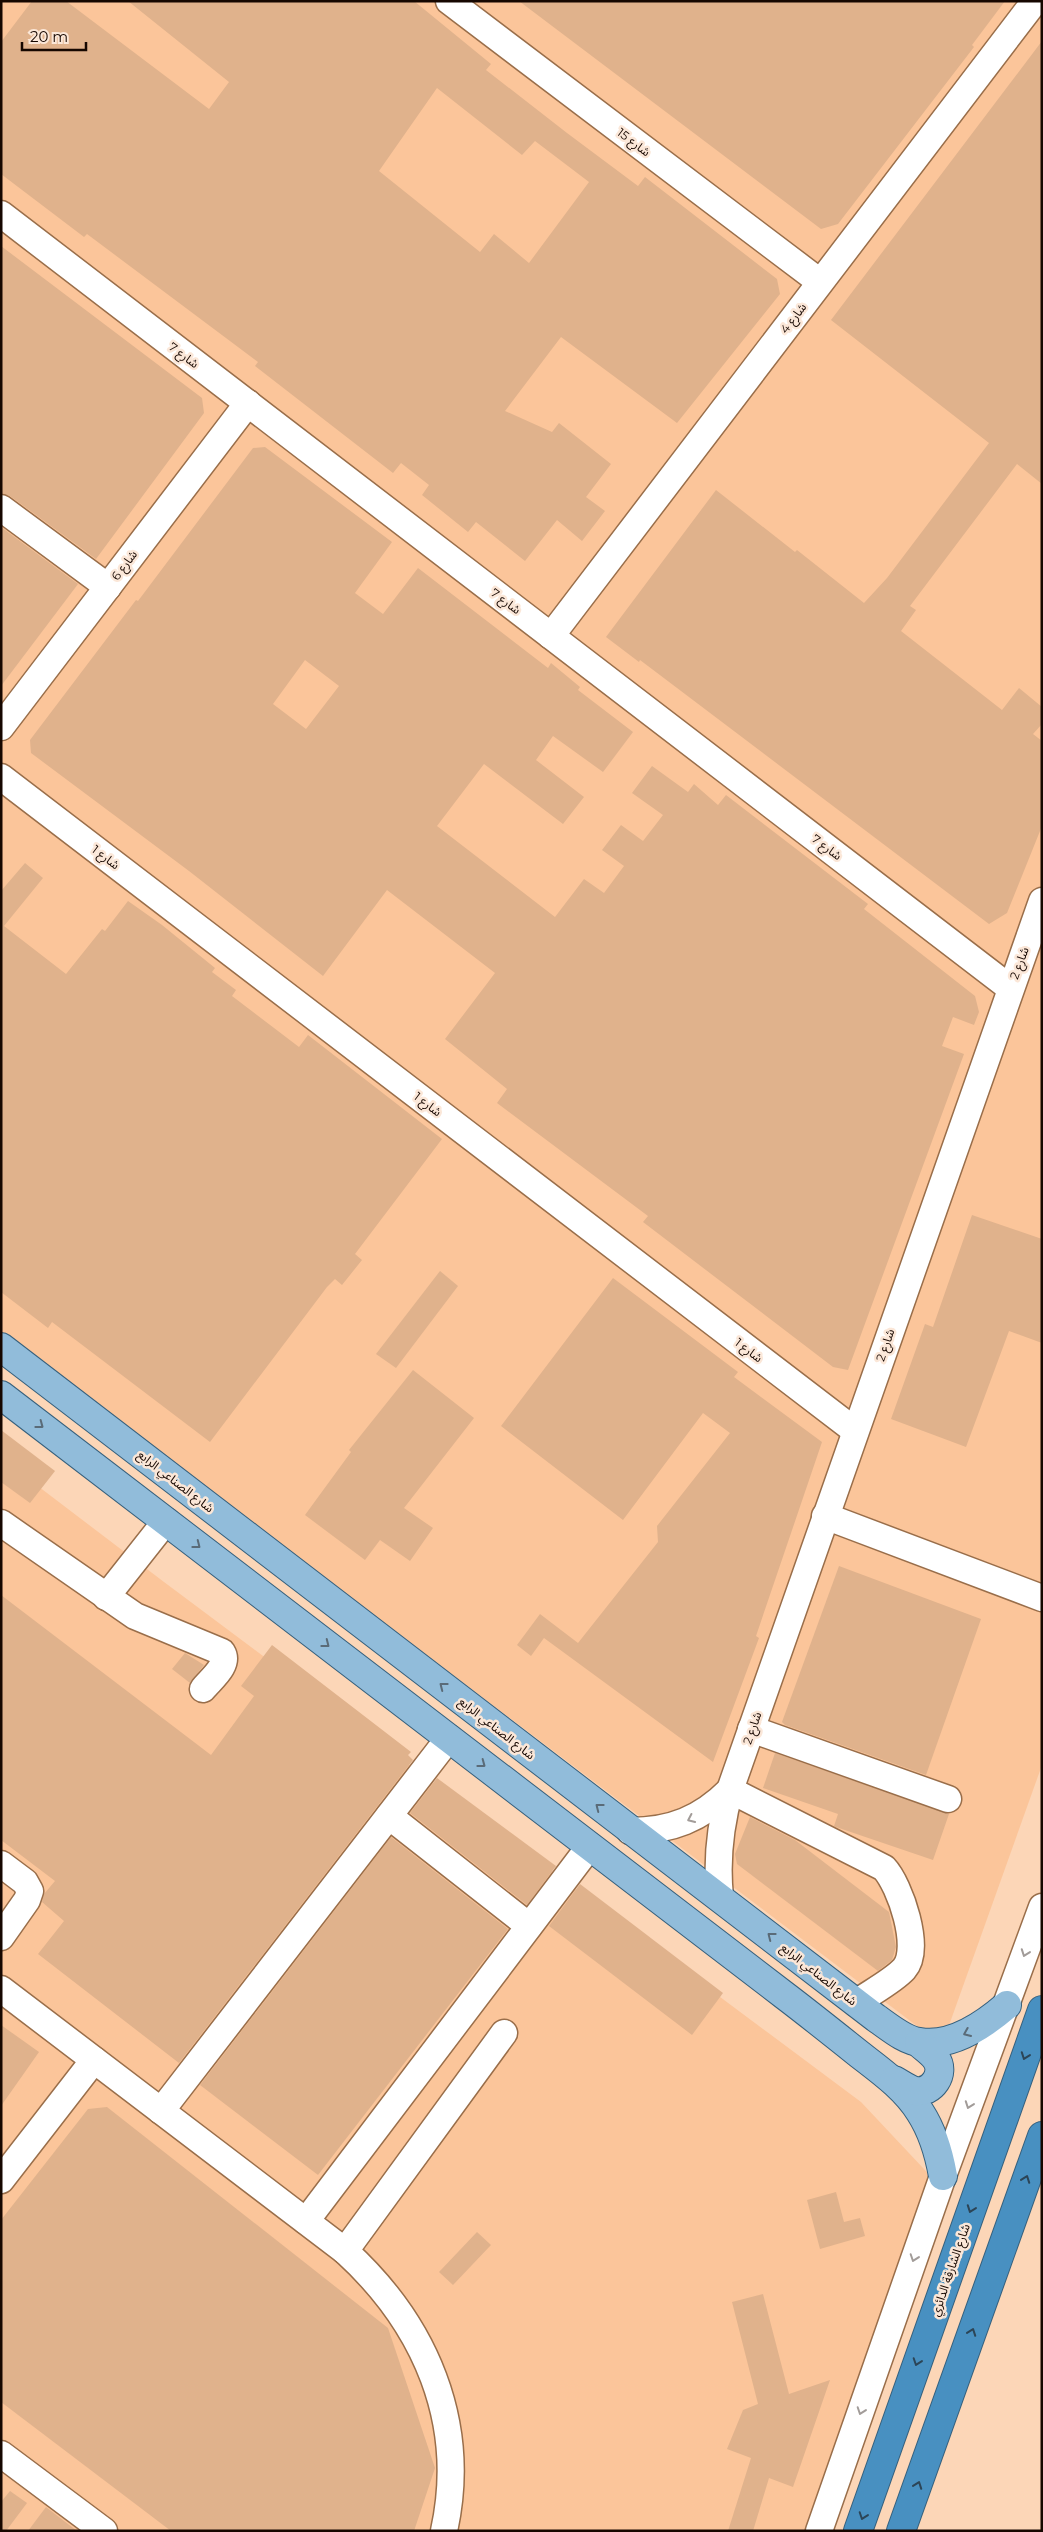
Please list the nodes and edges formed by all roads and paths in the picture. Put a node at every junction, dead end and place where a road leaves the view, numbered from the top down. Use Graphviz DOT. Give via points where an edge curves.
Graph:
graph roads {
  1 [pos="448,1"];
  2 [pos="1035,1"];
  3 [pos="1,214"];
  4 [pos="820,282"];
  5 [pos="248,403"];
  6 [pos="1,508"];
  7 [pos="108,587"];
  8 [pos="551,636"];
  9 [pos="1,727"];
  10 [pos="1,777"];
  11 [pos="1042,901"];
  12 [pos="1010,988"];
  13 [pos="1,1347"];
  14 [pos="1,1395"];
  15 [pos="854,1430"];
  16 [pos="825,1516"];
  17 [pos="166,1521"];
  18 [pos="1,1523"];
  19 [pos="106,1597"];
  20 [pos="1042,1598"];
  21 [pos="203,1689"];
  22 [pos="751,1729"];
  23 [pos="449,1738"];
  24 [pos="730,1790"];
  25 [pos="948,1799"];
  26 [pos="389,1816"];
  27 [pos="630,1831"];
  28 [pos="590,1846"];
  29 [pos="1,1864"];
  30 [pos="720,1897"];
  31 [pos="1042,1907"];
  32 [pos="529,1926"];
  33 [pos="1,1937"];
  34 [pos="1,1989"];
  35 [pos="856,2003"];
  36 [pos="1007,2005"];
  37 [pos="1042,2010"];
  38 [pos="504,2033"];
  39 [pos="919,2042"];
  40 [pos="94,2060"];
  41 [pos="888,2076"];
  42 [pos="161,2111"];
  43 [pos="1042,2136"];
  44 [pos="943,2176"];
  45 [pos="1,2180"];
  46 [pos="306,2221"];
  47 [pos="345,2251"];
  48 [pos="1,2454"];
  49 [pos="104,2531"];
  50 [pos="444,2531"];
  51 [pos="819,2531"];
  52 [pos="858,2531"];
  53 [pos="902,2531"];
  1 -- 4 [label="street, شارع 15"];
  2 -- 4 [label="street, شارع 4"];
  3 -- 5 [label="street, شارع 7"];
  4 -- 8 [label="street, شارع 4"];
  5 -- 7 [label="street, شارع 6"];
  5 -- 8 [label="street, شارع 7"];
  6 -- 7 [label="street"];
  7 -- 9 [label="street, شارع 6"];
  8 -- 12 [label="street, شارع 7"];
  10 -- 15 [label="street, شارع 1"];
  11 -- 12 [label="street, شارع 2"];
  12 -- 15 [label="street, شارع 2"];
  27 -- 13 [label="main road, شارع الصناعي الرابع, one-way"];
  14 -- 17 [label="main road, one-way"];
  15 -- 16 [label="street, شارع 2"];
  16 -- 20 [label="street"];
  16 -- 22 [label="street, شارع 2"];
  17 -- 19 [label="street"];
  17 -- 23 [label="main road, one-way"];
  18 -- 19 [label="street"];
  19 -- 21 [label="street" via="150,1624 222,1652 224,1664"];
  22 -- 24 [label="street, شارع 2"];
  22 -- 25 [label="street"];
  23 -- 26 [label="street"];
  23 -- 28 [label="main road, one-way"];
  24 -- 27 [label="street, شارع 2, one-way" via="695,1818 652,1831"];
  24 -- 30 [label="street, شارع 2" via="718,1843"];
  24 -- 35 [label="street" via="884,1868 892,1877 913,1945 905,1968"];
  26 -- 32 [label="street"];
  26 -- 42 [label="street"];
  27 -- 30 [label="main road, شارع الصناعي الرابع"];
  28 -- 32 [label="street"];
  28 -- 41 [label="main road"];
  29 -- 33 [label="street" via="25,1882 30,1890 27,1900"];
  35 -- 30 [label="main road, شارع الصناعي الرابع, one-way"];
  31 -- 36 [label="street, one-way"];
  32 -- 46 [label="street"];
  34 -- 40 [label="street"];
  35 -- 39 [label="main road, شارع الصناعي الرابع"];
  36 -- 39 [label="main road, one-way" via="984,2024 958,2037"];
  36 -- 44 [label="street, one-way"];
  37 -- 52 [label="highway, شارع الشارقة الدائري, one-way"];
  38 -- 47 [label="street"];
  39 -- 41 [label="main road" via="937,2059 940,2068 939,2078 933,2086 916,2091"];
  40 -- 42 [label="street"];
  40 -- 45 [label="street"];
  41 -- 44 [label="main road" via="914,2104 931,2131"];
  42 -- 46 [label="street"];
  53 -- 43 [label="highway, one-way"];
  44 -- 51 [label="street, one-way"];
  46 -- 47 [label="street"];
  47 -- 50 [label="street" via="367,2271 400,2312 432,2371 445,2422 450,2460 450,2490"];
  48 -- 49 [label="street"];
}
